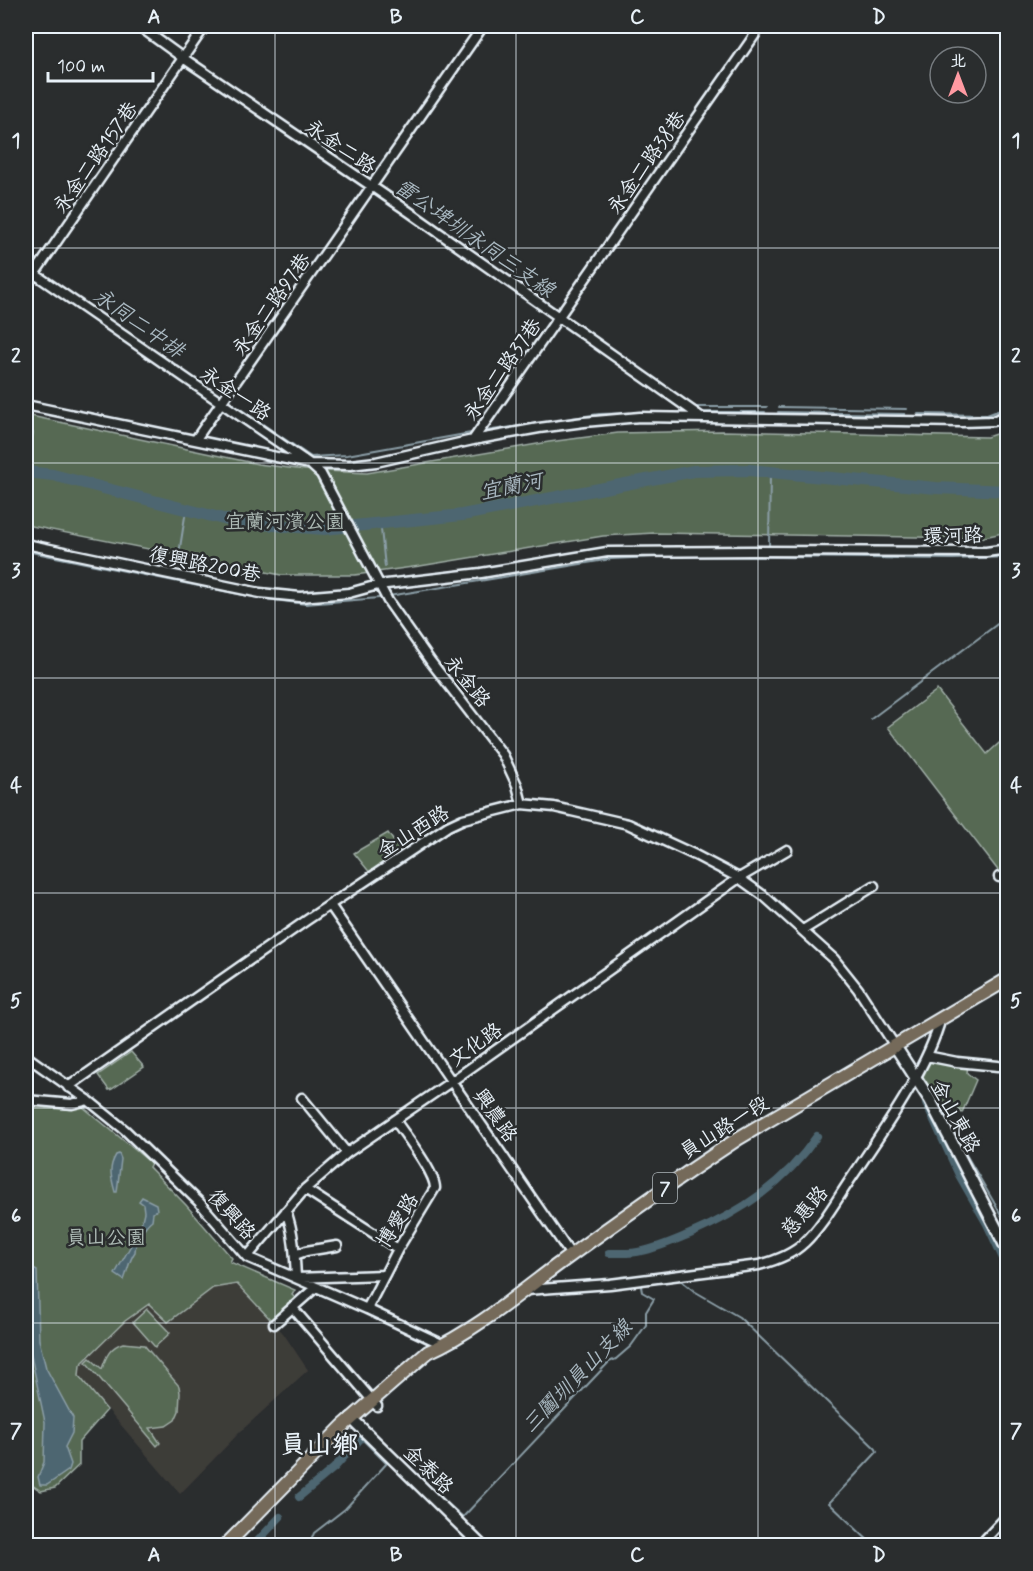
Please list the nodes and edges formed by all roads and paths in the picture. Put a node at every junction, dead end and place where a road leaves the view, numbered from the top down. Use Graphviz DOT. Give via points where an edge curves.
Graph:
graph roads {
  1 [pos="139,26"];
  2 [pos="205,26"];
  3 [pos="483,26"];
  4 [pos="761,26"];
  5 [pos="1001,26"];
  6 [pos="1008,30"];
  7 [pos="183,58"];
  8 [pos="372,187"];
  9 [pos="26,268"];
  10 [pos="34,274"];
  11 [pos="26,286"];
  12 [pos="558,318"];
  13 [pos="222,404"];
  14 [pos="26,405"];
  15 [pos="1008,415"];
  16 [pos="701,417"];
  17 [pos="196,439"];
  18 [pos="474,440"];
  19 [pos="310,464"];
  20 [pos="321,474"];
  21 [pos="26,544"];
  22 [pos="1008,549"];
  23 [pos="900,552"];
  24 [pos="378,585"];
  25 [pos="522,804"];
  26 [pos="787,850"];
  27 [pos="739,878"];
  28 [pos="874,886"];
  29 [pos="330,905"];
  30 [pos="802,930"];
  31 [pos="1008,980"];
  32 [pos="941,1018"];
  33 [pos="895,1046"];
  34 [pos="26,1056"];
  35 [pos="927,1056"];
  36 [pos="998,1066"];
  37 [pos="915,1078"];
  38 [pos="452,1081"];
  39 [pos="68,1087"];
  40 [pos="302,1098"];
  41 [pos="26,1100"];
  42 [pos="88,1101"];
  43 [pos="395,1120"];
  44 [pos="346,1153"];
  45 [pos="305,1189"];
  46 [pos="286,1211"];
  47 [pos="337,1246"];
  48 [pos="398,1248"];
  49 [pos="1008,1251"];
  50 [pos="295,1255"];
  51 [pos="572,1255"];
  52 [pos="247,1257"];
  53 [pos="384,1275"];
  54 [pos="296,1278"];
  55 [pos="316,1287"];
  56 [pos="523,1291"];
  57 [pos="292,1308"];
  58 [pos="367,1309"];
  59 [pos="274,1324"];
  60 [pos="444,1345"];
  61 [pos="375,1404"];
  62 [pos="354,1421"];
  63 [pos="1008,1515"];
  64 [pos="225,1545"];
  65 [pos="235,1545"];
  66 [pos="482,1545"];
  67 [pos="979,1545"];
  1 -- 7 [label="street, 永金二路"];
  2 -- 7 [label="street, 永金二路157巷"];
  3 -- 8 [label="street, 永金二路97巷"];
  4 -- 12 [label="street, 永金二路38巷"];
  5 -- 6 [label="street"];
  7 -- 8 [label="street, 永金二路"];
  7 -- 10 [label="street, 永金二路157巷"];
  8 -- 12 [label="street, 永金二路"];
  8 -- 13 [label="street, 永金二路97巷"];
  9 -- 10 [label="street, 永金一路"];
  10 -- 11 [label="street, 永金二路157巷"];
  10 -- 13 [label="street, 永金一路"];
  12 -- 16 [label="street, 永金二路"];
  12 -- 18 [label="street, 永金二路37巷"];
  13 -- 17 [label="street, 永金二路97巷"];
  13 -- 19 [label="street, 永金一路"];
  14 -- 17 [label="street"];
  15 -- 16 [label="street" via="993,421 906,422"];
  16 -- 18 [label="street" via="584,422"];
  17 -- 19 [label="street"];
  18 -- 19 [label="street" via="376,462"];
  19 -- 20 [label="street, 永金一路"];
  20 -- 24 [label="street, 永金路"];
  21 -- 24 [label="street, 復興路200巷" via="260,593 300,597"];
  22 -- 23 [label="street, 環河路"];
  23 -- 24 [label="street, 復興路200巷" via="607,552"];
  24 -- 25 [label="street, 永金路" via="425,654 503,755"];
  25 -- 27 [label="street, 金山西路" via="628,824"];
  25 -- 29 [label="street, 金山西路" via="448,826"];
  26 -- 27 [label="street, 文化路"];
  27 -- 30 [label="street, 金山西路"];
  27 -- 38 [label="street, 文化路"];
  28 -- 30 [label="street"];
  29 -- 38 [label="street, 興農路"];
  29 -- 39 [label="street, 金山西路"];
  30 -- 33 [label="street, 金山西路" via="834,958"];
  31 -- 32 [label="main road, 員山路一段 / 7"];
  32 -- 33 [label="main road, 員山路一段 / 7"];
  32 -- 35 [label="street, 慈惠路"];
  33 -- 37 [label="street, 金山東路"];
  33 -- 51 [label="main road, 員山路一段 / 7" via="739,1138"];
  34 -- 39 [label="street, 復興路"];
  35 -- 36 [label="street"];
  35 -- 37 [label="street, 慈惠路"];
  37 -- 49 [label="street, 金山東路"];
  37 -- 56 [label="street, 慈惠路" via="823,1220 803,1245 777,1260 663,1277"];
  38 -- 43 [label="street, 文化路"];
  38 -- 51 [label="street, 興農路"];
  39 -- 42 [label="street, 復興路"];
  40 -- 44 [label="street"];
  41 -- 42 [label="street" via="72,1104"];
  42 -- 52 [label="street, 復興路" via="125,1130 199,1202"];
  43 -- 44 [label="street, 文化路"];
  43 -- 48 [label="street, 博愛路" via="435,1182"];
  44 -- 45 [label="street, 文化路"];
  45 -- 46 [label="street, 文化路"];
  45 -- 48 [label="street"];
  46 -- 50 [label="street"];
  46 -- 52 [label="street, 文化路"];
  47 -- 50 [label="street"];
  48 -- 53 [label="street, 博愛路"];
  50 -- 54 [label="street"];
  51 -- 56 [label="main road, 員山路一段 / 7"];
  52 -- 54 [label="street, 復興路"];
  53 -- 54 [label="street"];
  53 -- 58 [label="street, 博愛路"];
  54 -- 55 [label="street, 復興路"];
  55 -- 57 [label="street"];
  55 -- 58 [label="street, 復興路"];
  56 -- 60 [label="main road, 員山路一段 / 7"];
  57 -- 59 [label="street"];
  57 -- 61 [label="street"];
  58 -- 60 [label="street, 復興路"];
  60 -- 61 [label="main road, 員山路一段 / 7" via="428,1352 378,1393"];
  61 -- 62 [label="main road, 員山路一段 / 7"];
  62 -- 64 [label="main road, 員山路一段 / 7"];
  62 -- 65 [label="main road, 員山路一段 / 7"];
  62 -- 66 [label="street, 金泰路"];
  63 -- 67 [label="street"];
}
